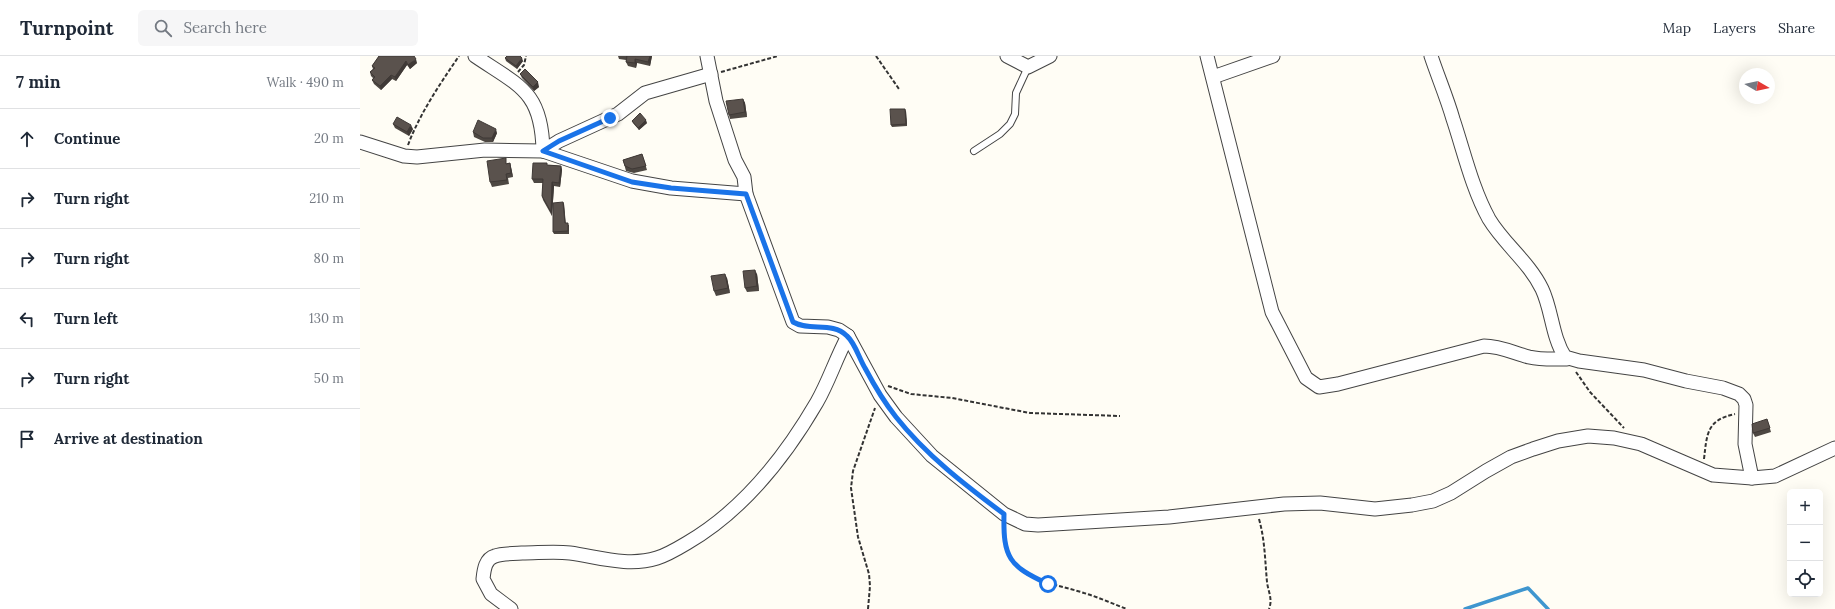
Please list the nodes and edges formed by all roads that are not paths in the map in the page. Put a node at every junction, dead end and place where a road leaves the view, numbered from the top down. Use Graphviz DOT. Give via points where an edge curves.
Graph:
graph roads {
  1 [pos="475,56"];
  2 [pos="707,56"];
  3 [pos="1007,56"];
  4 [pos="1050,56"];
  5 [pos="1206,56"];
  6 [pos="1273,56"];
  7 [pos="1431,56"];
  8 [pos="1028,67"];
  9 [pos="710,74"];
  10 [pos="1213,77"];
  11 [pos="360,142"];
  12 [pos="543,151"];
  13 [pos="974,151"];
  14 [pos="746,194"];
  15 [pos="848,336"];
  16 [pos="1567,359"];
  17 [pos="1835,448"];
  18 [pos="1752,478"];
  19 [pos="511,609"];
  1 -- 12 [label="street" via="514,80 529,96 540,116"];
  2 -- 9 [label="street"];
  3 -- 8 [label="street"];
  4 -- 8 [label="street"];
  5 -- 10 [label="street"];
  6 -- 10 [label="street"];
  7 -- 16 [label="street" via="1483,208 1521,257 1541,288 1559,344"];
  8 -- 13 [label="lane" via="1016,93 1015,114 1010,124"];
  9 -- 12 [label="street" via="645,93 618,114"];
  9 -- 14 [label="street" via="726,134 744,177"];
  10 -- 16 [label="street" via="1272,312 1306,378 1319,387 1338,384 1484,346 1549,360"];
  11 -- 12 [label="street" via="404,156 431,157 485,150"];
  12 -- 14 [label="street" via="632,182"];
  14 -- 15 [label="street" via="793,322 800,326 828,327"];
  15 -- 18 [label="street" via="896,417 932,456 1004,514 1025,524 1052,526 1169,517 1256,506 1320,503 1375,509 1426,502 1451,493 1511,457 1558,441 1588,436 1641,444 1703,471 1723,476"];
  15 -- 19 [label="street" via="817,401 780,457 756,487 712,526 675,550 642,563 562,552 494,556 487,562 483,579 491,594"];
  16 -- 18 [label="street" via="1644,370 1739,394 1744,399 1745,444"];
  17 -- 18 [label="street" via="1775,476"];
}
